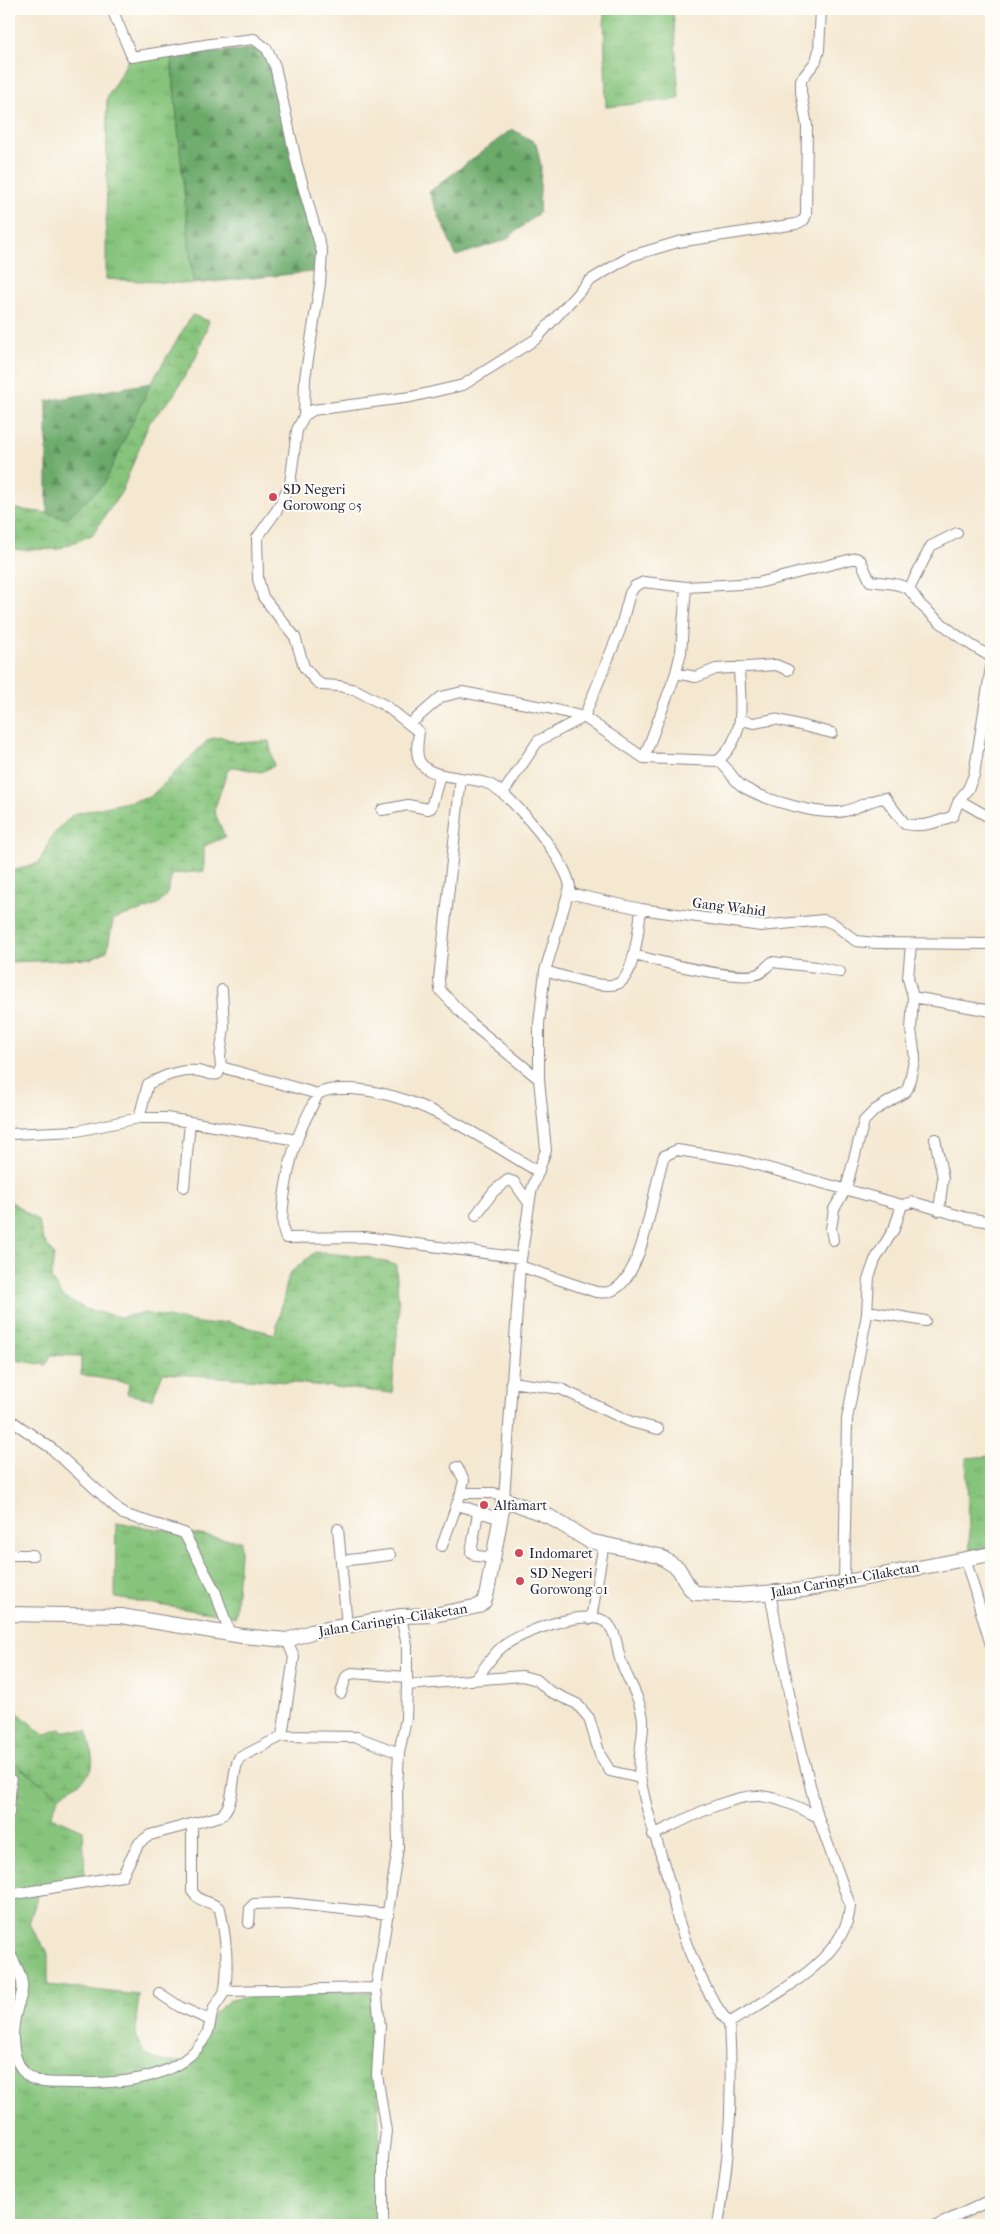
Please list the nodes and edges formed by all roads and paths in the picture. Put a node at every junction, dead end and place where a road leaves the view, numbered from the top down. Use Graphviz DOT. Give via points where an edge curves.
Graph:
graph roads {
  1 [pos="112,9"];
  2 [pos="821,9"];
  3 [pos="304,416"];
  4 [pos="957,533"];
  5 [pos="686,587"];
  6 [pos="909,589"];
  7 [pos="991,658"];
  8 [pos="739,667"];
  9 [pos="991,667"];
  10 [pos="788,670"];
  11 [pos="676,673"];
  12 [pos="584,717"];
  13 [pos="741,720"];
  14 [pos="410,724"];
  15 [pos="832,733"];
  16 [pos="644,758"];
  17 [pos="718,761"];
  18 [pos="440,775"];
  19 [pos="462,778"];
  20 [pos="503,793"];
  21 [pos="959,800"];
  22 [pos="382,810"];
  23 [pos="987,816"];
  24 [pos="568,893"];
  25 [pos="641,908"];
  26 [pos="911,944"];
  27 [pos="991,944"];
  28 [pos="634,955"];
  29 [pos="545,972"];
  30 [pos="840,972"];
  31 [pos="222,990"];
  32 [pos="913,998"];
  33 [pos="991,1011"];
  34 [pos="221,1067"];
  35 [pos="539,1079"];
  36 [pos="318,1094"];
  37 [pos="139,1118"];
  38 [pos="190,1122"];
  39 [pos="9,1134"];
  40 [pos="935,1139"];
  41 [pos="297,1140"];
  42 [pos="539,1172"];
  43 [pos="184,1186"];
  44 [pos="846,1189"];
  45 [pos="529,1203"];
  46 [pos="902,1205"];
  47 [pos="939,1211"];
  48 [pos="476,1215"];
  49 [pos="991,1222"];
  50 [pos="833,1240"];
  51 [pos="521,1262"];
  52 [pos="867,1314"];
  53 [pos="925,1321"];
  54 [pos="511,1382"];
  55 [pos="9,1419"];
  56 [pos="658,1430"];
  57 [pos="457,1467"];
  58 [pos="461,1493"];
  59 [pos="504,1499"];
  60 [pos="458,1505"];
  61 [pos="478,1513"];
  62 [pos="501,1519"];
  63 [pos="338,1528"];
  64 [pos="604,1544"];
  65 [pos="442,1546"];
  66 [pos="991,1554"];
  67 [pos="9,1555"];
  68 [pos="33,1555"];
  69 [pos="390,1555"];
  70 [pos="495,1558"];
  71 [pos="964,1558"];
  72 [pos="341,1561"];
  73 [pos="844,1583"];
  74 [pos="770,1593"];
  75 [pos="9,1614"];
  76 [pos="401,1616"];
  77 [pos="591,1619"];
  78 [pos="347,1626"];
  79 [pos="230,1634"];
  80 [pos="287,1640"];
  81 [pos="991,1645"];
  82 [pos="476,1680"];
  83 [pos="407,1681"];
  84 [pos="341,1693"];
  85 [pos="282,1736"];
  86 [pos="400,1753"];
  87 [pos="640,1778"];
  88 [pos="10,1780"];
  89 [pos="9,1813"];
  90 [pos="818,1817"];
  91 [pos="192,1824"];
  92 [pos="653,1835"];
  93 [pos="9,1896"];
  94 [pos="389,1914"];
  95 [pos="249,1923"];
  96 [pos="9,1952"];
  97 [pos="376,1988"];
  98 [pos="225,1990"];
  99 [pos="159,1993"];
  100 [pos="210,2020"];
  101 [pos="729,2023"];
  102 [pos="991,2200"];
  103 [pos="383,2225"];
  104 [pos="718,2225"];
  105 [pos="938,2225"];
  1 -- 3 [label="street" via="132,57 254,39 267,49 275,66 297,165 322,252 305,378"];
  2 -- 3 [label="street" via="820,50 802,80 801,92 807,126 808,161 804,220 796,224 678,242 631,256 589,281 536,340 463,385 411,397 313,410"];
  3 -- 14 [label="street" via="297,430 290,484 257,538 258,579 263,597 295,637 304,667 316,682 356,690"];
  4 -- 6 [label="street" via="931,546"];
  5 -- 6 [label="street" via="758,583 856,558 870,581"];
  5 -- 11 [label="street" via="681,652"];
  5 -- 12 [label="street" via="644,582 630,592 620,630"];
  6 -- 7 [label="street" via="938,620"];
  8 -- 10 [label="street" via="776,665"];
  8 -- 11 [label="street" via="716,669 696,676"];
  8 -- 13 [label="street"];
  9 -- 21 [label="street" via="974,776"];
  11 -- 16 [label="street"];
  12 -- 14 [label="street" via="456,692 434,702"];
  12 -- 16 [label="street"];
  12 -- 20 [label="street" via="538,741"];
  13 -- 15 [label="street" via="754,723 775,720"];
  13 -- 17 [label="street" via="729,751"];
  14 -- 18 [label="street" via="418,732 417,755 420,762"];
  16 -- 17 [label="street"];
  17 -- 21 [label="street" via="745,789 818,812 844,812 874,799 885,798 905,824 914,826 953,816"];
  18 -- 19 [label="street"];
  18 -- 22 [label="street" via="431,808 408,804"];
  19 -- 20 [label="street" via="490,785"];
  19 -- 35 [label="street" via="438,979 440,990 473,1025"];
  20 -- 24 [label="street" via="560,861 569,879"];
  21 -- 23 [label="street"];
  24 -- 25 [label="street, Gang Wahid"];
  24 -- 29 [label="street"];
  25 -- 26 [label="street, Gang Wahid" via="761,926 824,920 856,940"];
  25 -- 28 [label="street"];
  26 -- 27 [label="street, Gang Wahid"];
  26 -- 32 [label="street" via="908,978"];
  28 -- 29 [label="street" via="624,978 617,984 597,984"];
  28 -- 30 [label="street" via="672,965 742,976 760,973 772,962"];
  29 -- 35 [label="street" via="539,1024"];
  31 -- 34 [label="street"];
  32 -- 33 [label="street"];
  32 -- 44 [label="street" via="915,1057 908,1088 864,1121"];
  34 -- 36 [label="street"];
  34 -- 37 [label="street" via="215,1075 198,1071 178,1072 148,1084"];
  35 -- 42 [label="street" via="546,1150"];
  36 -- 41 [label="street"];
  36 -- 42 [label="street" via="338,1089 377,1091 397,1096 446,1118"];
  37 -- 38 [label="street"];
  37 -- 39 [label="street" via="76,1130"];
  38 -- 41 [label="street"];
  38 -- 43 [label="street"];
  40 -- 47 [label="street" via="943,1178"];
  41 -- 51 [label="street" via="282,1210 286,1238 365,1237"];
  42 -- 45 [label="street"];
  44 -- 46 [label="street"];
  44 -- 50 [label="street" via="834,1209"];
  44 -- 51 [label="street" via="735,1159 672,1151 662,1160 642,1247 634,1266 609,1292 596,1292"];
  45 -- 48 [label="street" via="514,1182 508,1180 494,1191"];
  45 -- 51 [label="street"];
  46 -- 47 [label="street" via="913,1202"];
  46 -- 52 [label="street" via="894,1229 875,1260 869,1277"];
  47 -- 49 [label="street"];
  51 -- 54 [label="street"];
  52 -- 53 [label="street" via="874,1312"];
  52 -- 73 [label="street" via="847,1420"];
  54 -- 56 [label="street" via="561,1389 630,1422"];
  54 -- 59 [label="street"];
  55 -- 79 [label="street" via="50,1448 123,1514 184,1533 215,1591"];
  57 -- 58 [label="street" via="464,1480"];
  58 -- 59 [label="street" via="494,1493"];
  58 -- 60 [label="street"];
  59 -- 62 [label="street, Jalan Caringin–Cilaketan"];
  59 -- 64 [label="street, Jalan Caringin–Cilaketan" via="550,1517 588,1541"];
  60 -- 61 [label="street"];
  60 -- 65 [label="street"];
  61 -- 62 [label="street"];
  61 -- 70 [label="street" via="471,1552"];
  62 -- 70 [label="street, Jalan Caringin–Cilaketan"];
  63 -- 72 [label="street"];
  64 -- 74 [label="street, Jalan Caringin–Cilaketan" via="659,1556 678,1568 696,1593"];
  64 -- 77 [label="street"];
  66 -- 71 [label="street, Jalan Caringin–Cilaketan"];
  67 -- 68 [label="street"];
  69 -- 72 [label="street"];
  70 -- 76 [label="street, Jalan Caringin–Cilaketan" via="484,1602 479,1606 434,1616"];
  71 -- 73 [label="street, Jalan Caringin–Cilaketan"];
  71 -- 81 [label="street"];
  72 -- 78 [label="street"];
  73 -- 74 [label="street, Jalan Caringin–Cilaketan"];
  74 -- 90 [label="street" via="795,1725"];
  75 -- 79 [label="street, Jalan Caringin–Cilaketan" via="121,1616"];
  76 -- 78 [label="street, Jalan Caringin–Cilaketan"];
  76 -- 83 [label="street"];
  77 -- 82 [label="street" via="560,1620 528,1632 501,1647"];
  77 -- 87 [label="street" via="604,1621 614,1633 620,1659 641,1710"];
  78 -- 80 [label="street, Jalan Caringin–Cilaketan"];
  79 -- 80 [label="street, Jalan Caringin–Cilaketan"];
  80 -- 85 [label="street" via="294,1657"];
  82 -- 83 [label="street"];
  82 -- 87 [label="street" via="530,1677 549,1691 577,1704 592,1725 604,1764 610,1771"];
  83 -- 84 [label="street" via="352,1673 346,1677"];
  83 -- 86 [label="street" via="406,1719"];
  85 -- 86 [label="street" via="357,1737"];
  85 -- 91 [label="street" via="239,1758 228,1808 221,1816"];
  86 -- 94 [label="street" via="398,1848"];
  87 -- 92 [label="street"];
  88 -- 89 [label="street"];
  90 -- 92 [label="street" via="792,1804 760,1796 710,1809"];
  90 -- 101 [label="street" via="850,1905 847,1924 818,1964 800,1979"];
  91 -- 93 [label="street" via="143,1839 122,1876"];
  91 -- 98 [label="street" via="192,1892 196,1899 220,1909"];
  92 -- 101 [label="street" via="678,1922 718,2010"];
  94 -- 95 [label="street" via="288,1904 254,1904 250,1908"];
  94 -- 97 [label="street"];
  96 -- 100 [label="street" via="23,1984 12,2047 23,2071 31,2079 92,2083 122,2081 158,2073 184,2062 207,2032"];
  97 -- 98 [label="street"];
  97 -- 103 [label="street" via="380,2026 377,2075 386,2131"];
  98 -- 100 [label="street"];
  99 -- 100 [label="street" via="180,2007"];
  101 -- 104 [label="street" via="731,2092"];
  102 -- 105 [label="street"];
}
